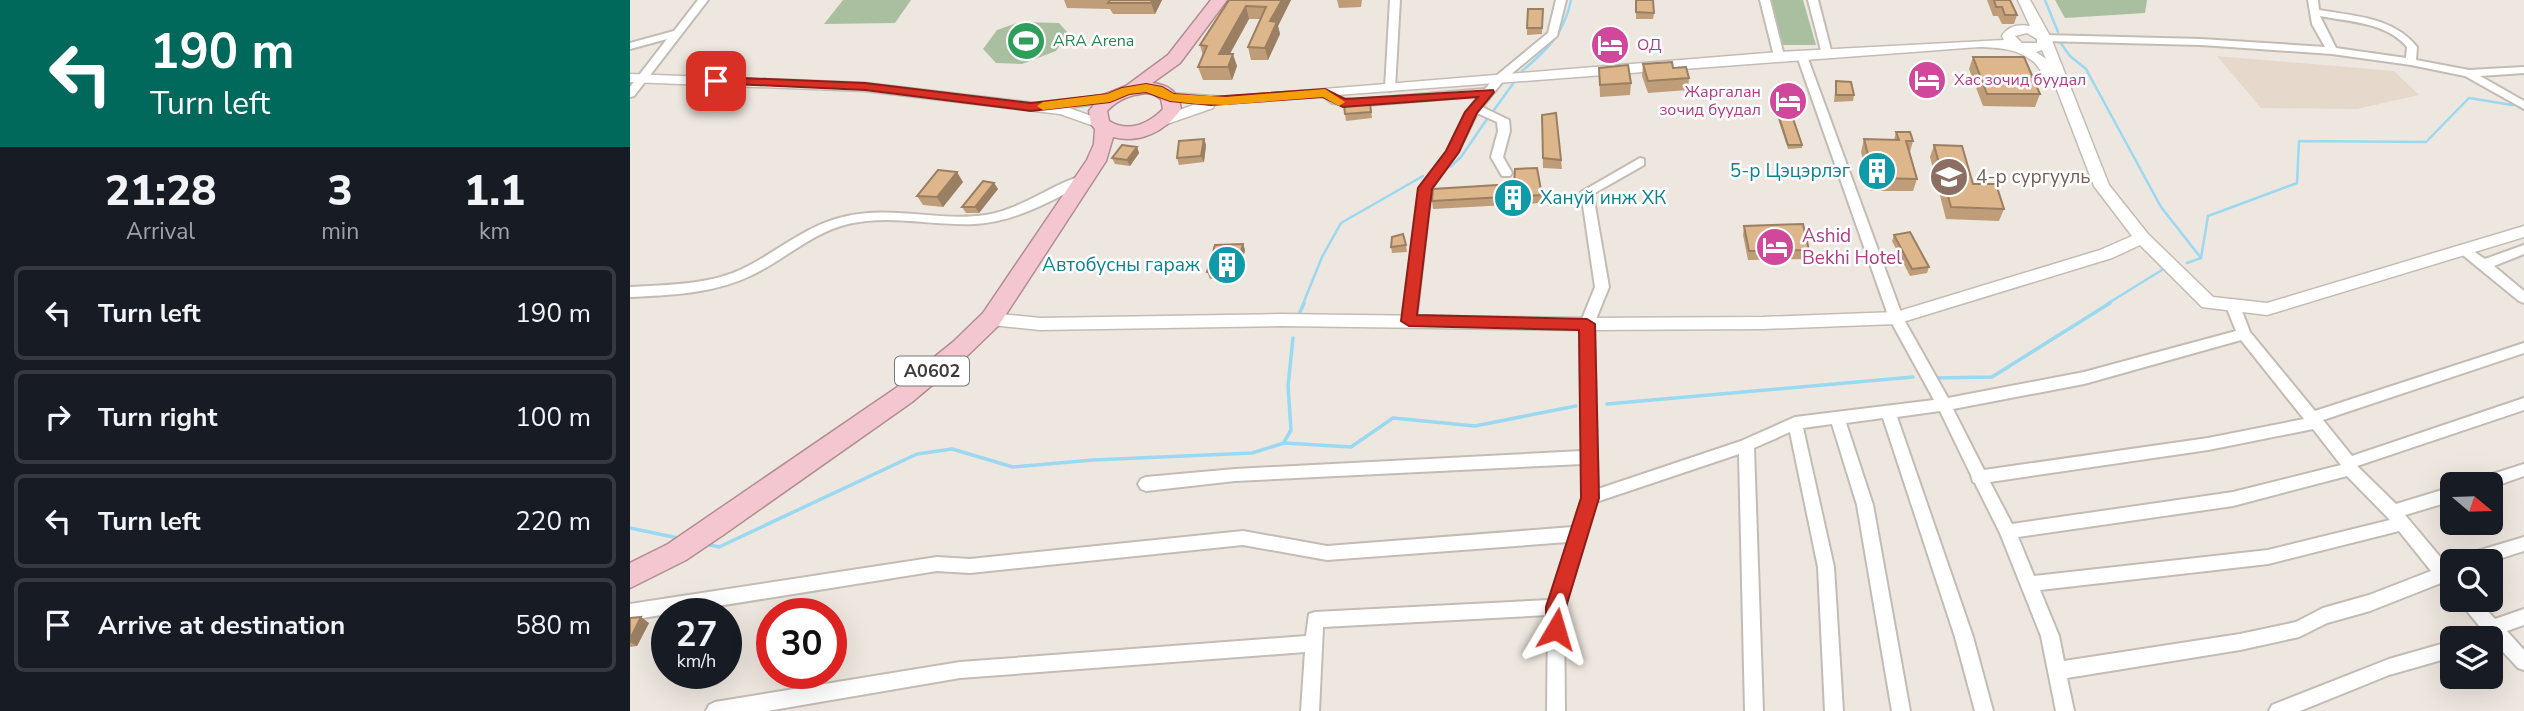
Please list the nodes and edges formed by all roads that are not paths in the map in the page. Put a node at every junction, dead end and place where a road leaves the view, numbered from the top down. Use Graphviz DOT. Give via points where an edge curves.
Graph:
graph roads {
  1 [pos="1219,0"];
  2 [pos="1395,0"];
  3 [pos="1560,0"];
  4 [pos="1765,0"];
  5 [pos="1813,0"];
  6 [pos="2023,0"];
  7 [pos="704,1"];
  8 [pos="2314,6"];
  9 [pos="677,33"];
  10 [pos="2014,38"];
  11 [pos="2043,38"];
  12 [pos="630,46"];
  13 [pos="2332,51"];
  14 [pos="1827,54"];
  15 [pos="1802,56"];
  16 [pos="1779,57"];
  17 [pos="1174,59"];
  18 [pos="2411,62"];
  19 [pos="2524,70"];
  20 [pos="2468,73"];
  21 [pos="636,78"];
  22 [pos="1500,78"];
  23 [pos="1390,88"];
  24 [pos="2062,88"];
  25 [pos="1133,89"];
  26 [pos="1488,92"];
  27 [pos="1325,93"];
  28 [pos="630,94"];
  29 [pos="1168,95"];
  30 [pos="1110,98"];
  31 [pos="1226,101"];
  32 [pos="2520,104"];
  33 [pos="1031,107"];
  34 [pos="1475,108"];
  35 [pos="1162,121"];
  36 [pos="1102,126"];
  37 [pos="1138,131"];
  38 [pos="1640,162"];
  39 [pos="1090,170"];
  40 [pos="1506,173"];
  41 [pos="2524,231"];
  42 [pos="2142,238"];
  43 [pos="2464,249"];
  44 [pos="2524,249"];
  45 [pos="2484,265"];
  46 [pos="630,292"];
  47 [pos="2524,298"];
  48 [pos="2232,306"];
  49 [pos="1896,318"];
  50 [pos="990,319"];
  51 [pos="1409,321"];
  52 [pos="1587,324"];
  53 [pos="2244,334"];
  54 [pos="2524,348"];
  55 [pos="2524,404"];
  56 [pos="1944,405"];
  57 [pos="1888,412"];
  58 [pos="1837,417"];
  59 [pos="2312,420"];
  60 [pos="1795,423"];
  61 [pos="1746,445"];
  62 [pos="1590,457"];
  63 [pos="2350,466"];
  64 [pos="2524,470"];
  65 [pos="1978,477"];
  66 [pos="2503,477"];
  67 [pos="1146,484"];
  68 [pos="1590,498"];
  69 [pos="2440,499"];
  70 [pos="2397,518"];
  71 [pos="2008,532"];
  72 [pos="1579,534"];
  73 [pos="2524,544"];
  74 [pos="2503,550"];
  75 [pos="2440,565"];
  76 [pos="630,576"];
  77 [pos="2440,576"];
  78 [pos="2028,584"];
  79 [pos="1556,607"];
  80 [pos="630,612"];
  81 [pos="2524,617"];
  82 [pos="2503,626"];
  83 [pos="1314,643"];
  84 [pos="2503,647"];
  85 [pos="2440,652"];
  86 [pos="2524,662"];
  87 [pos="2057,671"];
  88 [pos="715,711"];
  89 [pos="1310,711"];
  90 [pos="1556,711"];
  91 [pos="1754,711"];
  92 [pos="1834,711"];
  93 [pos="1901,711"];
  94 [pos="1984,711"];
  95 [pos="2065,711"];
  96 [pos="2278,711"];
  1 -- 17 [label="highway"];
  2 -- 23 [label="street"];
  3 -- 22 [label="street" via="1553,34"];
  4 -- 16 [label="street"];
  5 -- 14 [label="street"];
  6 -- 10 [label="street"];
  6 -- 11 [label="street"];
  7 -- 9 [label="street"];
  8 -- 13 [label="street" via="2317,24"];
  8 -- 18 [label="street" via="2396,30 2412,47"];
  9 -- 12 [label="street"];
  9 -- 21 [label="street"];
  10 -- 11 [label="street" via="2034,49"];
  10 -- 14 [label="street"];
  10 -- 24 [label="street"];
  11 -- 13 [label="street"];
  11 -- 24 [label="street"];
  13 -- 18 [label="street"];
  14 -- 15 [label="street"];
  15 -- 16 [label="street"];
  15 -- 49 [label="street"];
  16 -- 22 [label="street"];
  17 -- 25 [label="highway"];
  17 -- 29 [label="highway"];
  18 -- 20 [label="street"];
  19 -- 20 [label="street"];
  20 -- 32 [label="street"];
  21 -- 28 [label="street"];
  21 -- 33 [label="street" via="865,86"];
  22 -- 23 [label="street"];
  22 -- 26 [label="street"];
  23 -- 27 [label="street"];
  24 -- 42 [label="street" via="2102,186"];
  25 -- 29 [label="highway" via="1157,89"];
  25 -- 30 [label="highway"];
  26 -- 27 [label="street" via="1355,103 1336,101"];
  26 -- 34 [label="street"];
  27 -- 31 [label="street"];
  29 -- 31 [label="street"];
  29 -- 35 [label="highway" via="1172,109"];
  30 -- 33 [label="street"];
  30 -- 36 [label="highway, A0602" via="1098,111"];
  31 -- 35 [label="street"];
  33 -- 36 [label="street" via="1076,114"];
  34 -- 40 [label="street" via="1503,120 1497,157"];
  34 -- 51 [label="street" via="1452,152 1425,188"];
  35 -- 37 [label="highway, A0602"];
  36 -- 37 [label="highway, A0602" via="1125,133"];
  36 -- 39 [label="highway, A0602" via="1103,144"];
  37 -- 39 [label="highway, A0602"];
  38 -- 52 [label="street" via="1587,192 1602,287"];
  39 -- 46 [label="street" via="1020,208 978,220 878,216 844,220 816,231 744,274 708,284"];
  39 -- 50 [label="highway, A0602"];
  41 -- 43 [label="street"];
  42 -- 48 [label="street" via="2208,303"];
  42 -- 49 [label="street" via="2106,254"];
  43 -- 45 [label="street"];
  43 -- 48 [label="street" via="2267,309"];
  44 -- 45 [label="street"];
  45 -- 47 [label="street"];
  48 -- 53 [label="street"];
  49 -- 52 [label="street"];
  49 -- 56 [label="street"];
  50 -- 51 [label="street" via="1040,324"];
  50 -- 76 [label="highway, A0602" via="904,394 677,552"];
  51 -- 52 [label="street"];
  52 -- 62 [label="street"];
  53 -- 56 [label="street" via="2084,378"];
  53 -- 59 [label="street"];
  54 -- 59 [label="street"];
  55 -- 63 [label="street"];
  56 -- 57 [label="street"];
  56 -- 65 [label="street"];
  57 -- 58 [label="street"];
  57 -- 94 [label="street" via="1964,636"];
  58 -- 60 [label="street"];
  58 -- 93 [label="street" via="1865,505"];
  59 -- 63 [label="street"];
  59 -- 65 [label="street" via="2208,444"];
  60 -- 61 [label="street"];
  60 -- 92 [label="street" via="1826,567"];
  61 -- 68 [label="street"];
  61 -- 91 [label="street"];
  62 -- 67 [label="street" via="1235,475"];
  62 -- 68 [label="street"];
  63 -- 70 [label="street"];
  63 -- 71 [label="street" via="2233,499"];
  64 -- 66 [label="street"];
  65 -- 71 [label="street"];
  68 -- 72 [label="street"];
  69 -- 70 [label="street"];
  70 -- 75 [label="street"];
  70 -- 78 [label="street" via="2268,557"];
  71 -- 78 [label="street"];
  72 -- 79 [label="street"];
  72 -- 80 [label="street" via="1327,554 1243,538 970,566 937,564"];
  73 -- 74 [label="street"];
  77 -- 87 [label="street" via="2323,616 2299,629"];
  78 -- 87 [label="street" via="2050,636"];
  79 -- 83 [label="street" via="1315,620"];
  79 -- 90 [label="street"];
  81 -- 82 [label="street"];
  83 -- 88 [label="street" via="960,670"];
  83 -- 89 [label="street"];
  84 -- 86 [label="street"];
  85 -- 96 [label="street" via="2389,667"];
  87 -- 95 [label="street"];
}
